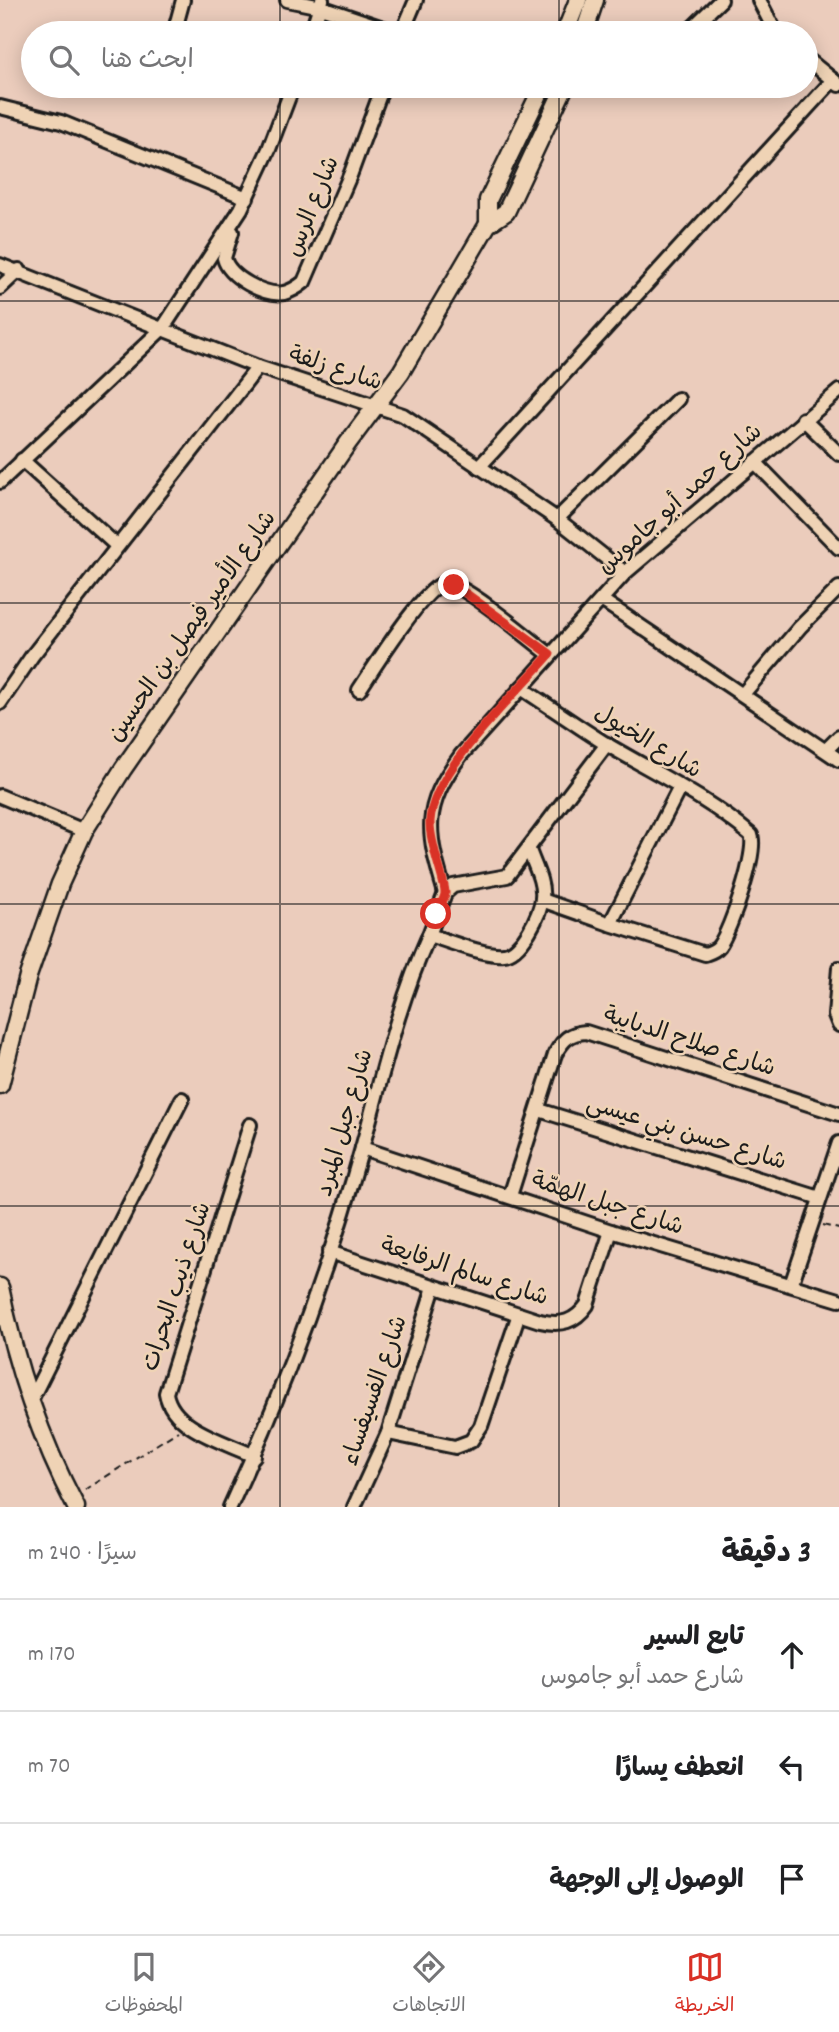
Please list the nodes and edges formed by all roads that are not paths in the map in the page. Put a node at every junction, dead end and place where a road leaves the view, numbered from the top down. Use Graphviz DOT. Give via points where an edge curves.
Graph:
graph roads {
  1 [pos="183,0"];
  2 [pos="287,0"];
  3 [pos="416,0"];
  4 [pos="578,0"];
  5 [pos="595,0"];
  6 [pos="721,0"];
  7 [pos="759,0"];
  8 [pos="321,4"];
  9 [pos="177,21"];
  10 [pos="316,21"];
  11 [pos="367,21"];
  12 [pos="406,21"];
  13 [pos="570,21"];
  14 [pos="588,21"];
  15 [pos="699,21"];
  16 [pos="770,21"];
  17 [pos="818,68"];
  18 [pos="836,83"];
  19 [pos="288,98"];
  20 [pos="379,98"];
  21 [pos="537,98"];
  22 [pos="559,98"];
  23 [pos="0,107"];
  24 [pos="244,204"];
  25 [pos="488,224"];
  26 [pos="0,265"];
  27 [pos="19,270"];
  28 [pos="0,288"];
  29 [pos="163,327"];
  30 [pos="258,367"];
  31 [pos="839,391"];
  32 [pos="678,399"];
  33 [pos="378,406"];
  34 [pos="803,419"];
  35 [pos="839,454"];
  36 [pos="22,460"];
  37 [pos="755,462"];
  38 [pos="480,467"];
  39 [pos="0,482"];
  40 [pos="557,519"];
  41 [pos="117,547"];
  42 [pos="839,548"];
  43 [pos="625,573"];
  44 [pos="839,588"];
  45 [pos="603,601"];
  46 [pos="550,654"];
  47 [pos="521,688"];
  48 [pos="359,690"];
  49 [pos="743,694"];
  50 [pos="0,703"];
  51 [pos="839,737"];
  52 [pos="607,744"];
  53 [pos="826,750"];
  54 [pos="839,760"];
  55 [pos="680,787"];
  56 [pos="0,796"];
  57 [pos="84,831"];
  58 [pos="529,850"];
  59 [pos="445,893"];
  60 [pos="542,900"];
  61 [pos="610,924"];
  62 [pos="429,935"];
  63 [pos="839,968"];
  64 [pos="839,1025"];
  65 [pos="2,1066"];
  66 [pos="0,1085"];
  67 [pos="182,1099"];
  68 [pos="539,1110"];
  69 [pos="839,1114"];
  70 [pos="250,1125"];
  71 [pos="839,1143"];
  72 [pos="362,1148"];
  73 [pos="510,1196"];
  74 [pos="820,1198"];
  75 [pos="611,1231"];
  76 [pos="330,1252"];
  77 [pos="790,1284"];
  78 [pos="0,1287"];
  79 [pos="434,1287"];
  80 [pos="839,1300"];
  81 [pos="519,1314"];
  82 [pos="30,1402"];
  83 [pos="388,1433"];
  84 [pos="254,1457"];
  85 [pos="74,1503"];
  86 [pos="230,1507"];
  87 [pos="354,1507"];
  1 -- 9 [label="street"];
  2 -- 8 [label="street"];
  3 -- 12 [label="street"];
  4 -- 13 [label="street"];
  5 -- 14 [label="street"];
  6 -- 15 [label="street"];
  7 -- 16 [label="street"];
  8 -- 10 [label="street"];
  8 -- 11 [label="street"];
  17 -- 18 [label="street"];
  18 -- 38 [label="street"];
  19 -- 24 [label="street"];
  20 -- 24 [label="street, شارع الرس" via="301,285 274,292 243,280 227,266 225,250"];
  21 -- 25 [label="street, شارع الأمير فيصل بن الحسين" via="488,200"];
  22 -- 25 [label="street, شارع الأمير فيصل بن الحسين" via="506,212"];
  23 -- 24 [label="street" via="61,122"];
  24 -- 29 [label="street"];
  25 -- 33 [label="street, شارع الأمير فيصل بن الحسين"];
  26 -- 27 [label="street, شارع زلفة"];
  27 -- 28 [label="street"];
  27 -- 29 [label="street, شارع زلفة"];
  29 -- 30 [label="street, شارع زلفة"];
  29 -- 36 [label="street"];
  30 -- 33 [label="street, شارع زلفة"];
  30 -- 41 [label="street"];
  31 -- 34 [label="street, شارع حمد أبو جاموس"];
  32 -- 40 [label="street"];
  33 -- 38 [label="street, شارع زلفة" via="415,422"];
  33 -- 57 [label="street, شارع الأمير فيصل بن الحسين" via="348,443"];
  34 -- 35 [label="street"];
  34 -- 37 [label="street, شارع حمد أبو جاموس"];
  36 -- 39 [label="street"];
  36 -- 41 [label="street"];
  37 -- 42 [label="street"];
  37 -- 43 [label="street, شارع حمد أبو جاموس"];
  38 -- 40 [label="street, شارع زلفة"];
  40 -- 43 [label="street, شارع زلفة"];
  41 -- 50 [label="street"];
  43 -- 45 [label="street, شارع حمد أبو جاموس"];
  44 -- 49 [label="street"];
  45 -- 46 [label="street, شارع حمد أبو جاموس"];
  45 -- 49 [label="street"];
  46 -- 47 [label="street, شارع حمد أبو جاموس"];
  46 -- 48 [label="street" via="469,593 439,584"];
  47 -- 52 [label="street, شارع الخيول"];
  47 -- 59 [label="street, شارع حمد أبو جاموس" via="461,755 432,804 433,854"];
  49 -- 53 [label="street"];
  51 -- 53 [label="street"];
  52 -- 55 [label="street, شارع الخيول"];
  52 -- 58 [label="street"];
  53 -- 54 [label="street"];
  55 -- 61 [label="street"];
  55 -- 61 [label="street, شارع الخيول" via="751,835 752,855 725,935 712,952 694,951"];
  56 -- 57 [label="street"];
  57 -- 65 [label="street, شارع الأمير فيصل بن الحسين" via="45,925"];
  58 -- 59 [label="street" via="508,876 461,884"];
  58 -- 60 [label="street"];
  59 -- 62 [label="street, شارع جبل المبرد"];
  60 -- 61 [label="street"];
  60 -- 62 [label="street" via="512,953 499,954"];
  62 -- 72 [label="street, شارع جبل المبرد" via="409,982"];
  63 -- 64 [label="street" via="835,1015"];
  65 -- 66 [label="street, شارع الأمير فيصل بن الحسين"];
  67 -- 82 [label="street"];
  68 -- 69 [label="street, شارع صلاح الدبايبة" via="563,1041 586,1032"];
  68 -- 73 [label="street, شارع صلاح الدبايبة"];
  68 -- 74 [label="street, شارع حسن بني عيسى"];
  70 -- 84 [label="street, شارع ذيب البحرات" via="167,1386 171,1409 187,1424"];
  71 -- 74 [label="street"];
  72 -- 73 [label="street, شارع جبل الهمّة"];
  72 -- 76 [label="street, شارع جبل المبرد"];
  73 -- 75 [label="street, شارع جبل الهمّة"];
  74 -- 77 [label="street"];
  75 -- 77 [label="street, شارع جبل الهمّة"];
  75 -- 81 [label="street, شارع سالم الرفايعة" via="580,1314 558,1324"];
  76 -- 79 [label="street, شارع سالم الرفايعة"];
  76 -- 84 [label="street, شارع جبل المبرد"];
  77 -- 80 [label="street, شارع جبل الهمّة"];
  78 -- 82 [label="street"];
  79 -- 81 [label="street, شارع سالم الرفايعة"];
  79 -- 83 [label="street, شارع الفسيفساء"];
  81 -- 83 [label="street" via="481,1426 471,1441 455,1447"];
  82 -- 85 [label="street"];
  83 -- 87 [label="street, شارع الفسيفساء"];
  84 -- 86 [label="street, شارع جبل المبرد"];
}
